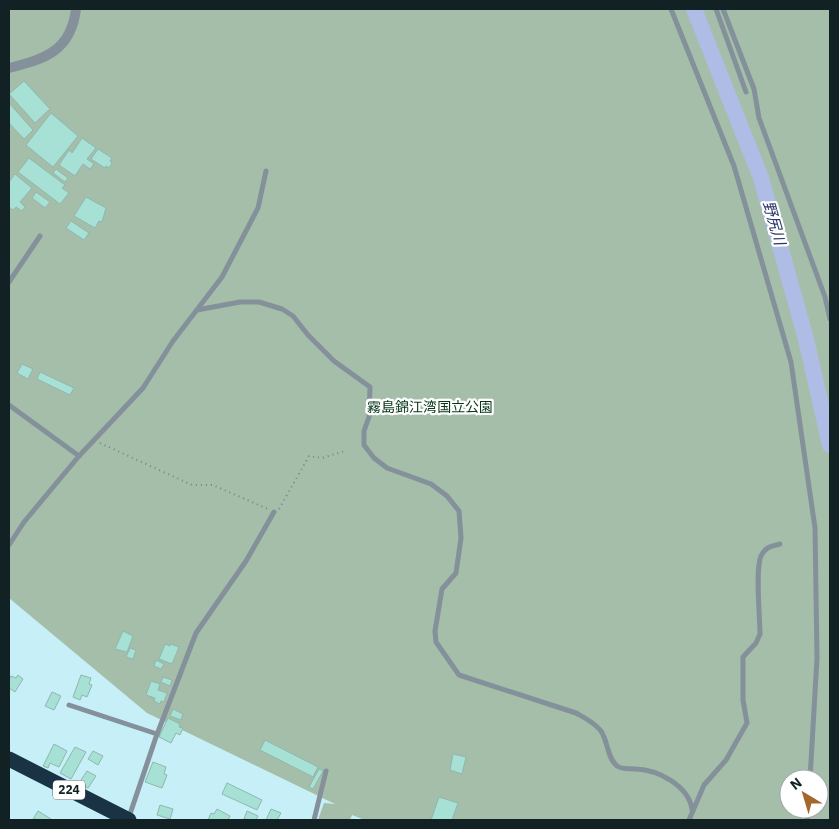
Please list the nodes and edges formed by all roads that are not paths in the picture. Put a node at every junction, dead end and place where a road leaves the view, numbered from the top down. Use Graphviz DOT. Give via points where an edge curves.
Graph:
graph roads {
  1 [pos="76,9"];
  2 [pos="671,9"];
  3 [pos="716,9"];
  4 [pos="723,9"];
  5 [pos="9,68"];
  6 [pos="746,92"];
  7 [pos="266,171"];
  8 [pos="40,236"];
  9 [pos="9,282"];
  10 [pos="197,310"];
  11 [pos="830,319"];
  12 [pos="9,405"];
  13 [pos="79,456"];
  14 [pos="274,512"];
  15 [pos="780,544"];
  16 [pos="9,545"];
  17 [pos="69,705"];
  18 [pos="157,734"];
  19 [pos="9,759"];
  20 [pos="811,769"];
  21 [pos="326,771"];
  22 [pos="692,808"];
  23 [pos="128,820"];
  24 [pos="314,820"];
  25 [pos="689,820"];
  1 -- 5 [label="street" via="71,31 55,51"];
  2 -- 20 [label="lane" via="734,166 791,362 816,528 817,658"];
  3 -- 6 [label="lane"];
  4 -- 11 [label="lane" via="754,89 759,118 825,297"];
  7 -- 10 [label="lane" via="258,208 222,277"];
  8 -- 9 [label="lane"];
  10 -- 13 [label="lane" via="143,388"];
  10 -- 22 [label="lane" via="259,302 293,316 334,361 370,387 364,445 374,458 387,468 431,484 448,496 460,511 461,538 456,573 442,589 435,631 436,642 459,675 576,713 591,721 600,731 617,766 646,770 670,780 690,800"];
  12 -- 13 [label="lane"];
  13 -- 16 [label="lane"];
  14 -- 18 [label="lane" via="246,561 196,633"];
  15 -- 22 [label="lane" via="768,547 758,566 760,634 743,656 743,700 747,723"];
  17 -- 18 [label="lane"];
  18 -- 23 [label="lane"];
  19 -- 23 [label="highway, 224"];
  21 -- 24 [label="lane"];
  22 -- 25 [label="lane"];
}
